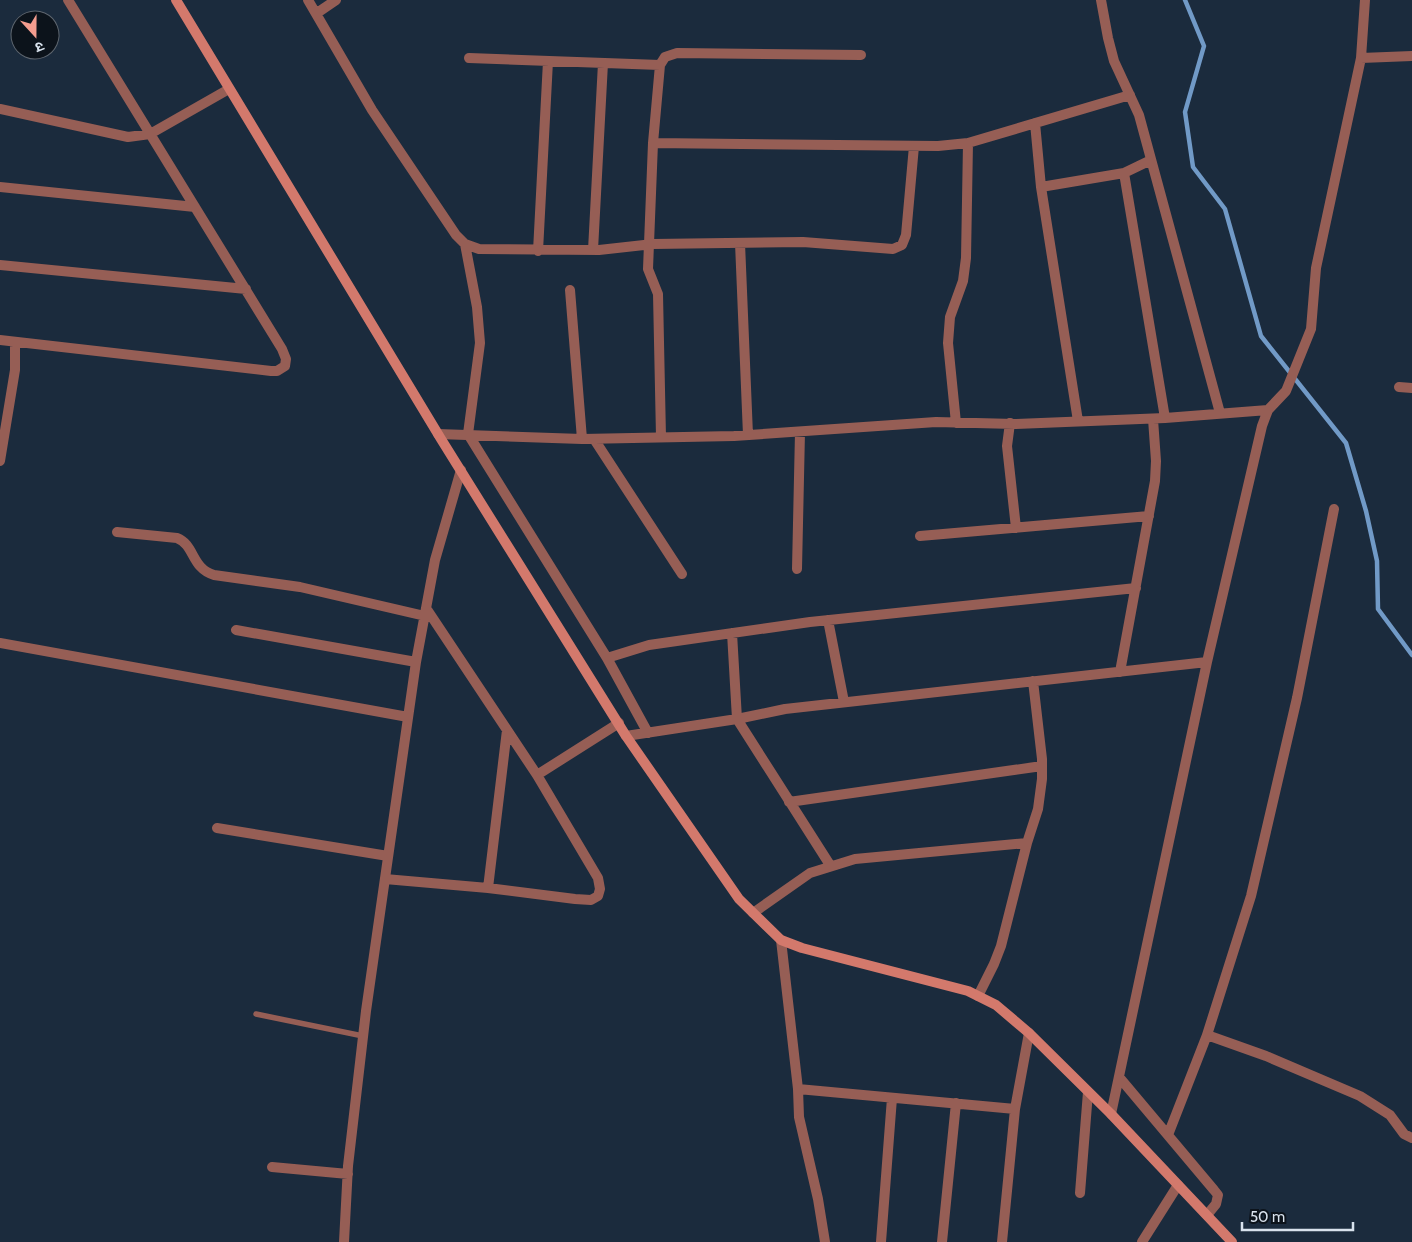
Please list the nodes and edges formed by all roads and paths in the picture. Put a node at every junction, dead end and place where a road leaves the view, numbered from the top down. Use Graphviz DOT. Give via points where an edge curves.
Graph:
graph roads {
  1 [pos="68,0"];
  2 [pos="176,0"];
  3 [pos="308,0"];
  4 [pos="336,0"];
  5 [pos="1101,0"];
  6 [pos="1365,0"];
  7 [pos="317,13"];
  8 [pos="861,55"];
  9 [pos="1412,56"];
  10 [pos="469,58"];
  11 [pos="1362,58"];
  12 [pos="548,61"];
  13 [pos="603,63"];
  14 [pos="660,65"];
  15 [pos="229,89"];
  16 [pos="1130,94"];
  17 [pos="0,109"];
  18 [pos="1035,123"];
  19 [pos="150,134"];
  20 [pos="653,143"];
  21 [pos="968,143"];
  22 [pos="914,146"];
  23 [pos="1151,160"];
  24 [pos="1124,173"];
  25 [pos="0,187"];
  26 [pos="1041,187"];
  27 [pos="195,207"];
  28 [pos="740,243"];
  29 [pos="465,244"];
  30 [pos="648,245"];
  31 [pos="538,250"];
  32 [pos="593,250"];
  33 [pos="0,265"];
  34 [pos="246,289"];
  35 [pos="570,290"];
  36 [pos="0,340"];
  37 [pos="15,342"];
  38 [pos="1399,386"];
  39 [pos="1412,388"];
  40 [pos="1268,410"];
  41 [pos="1220,413"];
  42 [pos="1153,418"];
  43 [pos="1165,418"];
  44 [pos="1078,421"];
  45 [pos="956,423"];
  46 [pos="1010,423"];
  47 [pos="800,432"];
  48 [pos="438,434"];
  49 [pos="468,434"];
  50 [pos="748,436"];
  51 [pos="661,437"];
  52 [pos="582,439"];
  53 [pos="594,439"];
  54 [pos="0,460"];
  55 [pos="461,470"];
  56 [pos="1334,510"];
  57 [pos="1149,516"];
  58 [pos="1016,528"];
  59 [pos="117,532"];
  60 [pos="920,536"];
  61 [pos="797,568"];
  62 [pos="682,574"];
  63 [pos="1136,588"];
  64 [pos="426,612"];
  65 [pos="828,620"];
  66 [pos="236,630"];
  67 [pos="732,633"];
  68 [pos="0,643"];
  69 [pos="608,658"];
  70 [pos="416,662"];
  71 [pos="1207,662"];
  72 [pos="1120,672"];
  73 [pos="1033,682"];
  74 [pos="844,702"];
  75 [pos="408,717"];
  76 [pos="737,719"];
  77 [pos="619,722"];
  78 [pos="507,730"];
  79 [pos="648,733"];
  80 [pos="626,736"];
  81 [pos="1042,766"];
  82 [pos="537,775"];
  83 [pos="790,802"];
  84 [pos="217,828"];
  85 [pos="1027,843"];
  86 [pos="388,856"];
  87 [pos="830,865"];
  88 [pos="384,879"];
  89 [pos="488,888"];
  90 [pos="753,913"];
  91 [pos="781,940"];
  92 [pos="978,996"];
  93 [pos="256,1014"];
  94 [pos="1029,1033"];
  95 [pos="1207,1035"];
  96 [pos="363,1036"];
  97 [pos="1119,1077"];
  98 [pos="798,1089"];
  99 [pos="1088,1092"];
  100 [pos="892,1098"];
  101 [pos="956,1103"];
  102 [pos="1015,1110"];
  103 [pos="1111,1114"];
  104 [pos="1168,1135"];
  105 [pos="1412,1138"];
  106 [pos="272,1167"];
  107 [pos="348,1174"];
  108 [pos="1178,1185"];
  109 [pos="1080,1193"];
  110 [pos="1207,1215"];
  111 [pos="344,1242"];
  112 [pos="825,1242"];
  113 [pos="881,1242"];
  114 [pos="942,1242"];
  115 [pos="1002,1242"];
  116 [pos="1142,1242"];
  117 [pos="1232,1242"];
  1 -- 19 [label="street"];
  2 -- 15 [label="street"];
  3 -- 7 [label="street"];
  4 -- 7 [label="street"];
  5 -- 16 [label="street" via="1114,61"];
  6 -- 11 [label="street"];
  7 -- 29 [label="street" via="372,110"];
  8 -- 14 [label="street" via="676,53 665,57"];
  9 -- 11 [label="street"];
  10 -- 12 [label="street"];
  11 -- 40 [label="street" via="1316,268 1312,329 1286,391"];
  12 -- 13 [label="street"];
  12 -- 31 [label="street"];
  13 -- 14 [label="street"];
  13 -- 32 [label="street"];
  14 -- 20 [label="street"];
  15 -- 19 [label="street"];
  15 -- 48 [label="street"];
  16 -- 18 [label="street"];
  16 -- 23 [label="street"];
  17 -- 19 [label="street" via="128,137"];
  18 -- 21 [label="street"];
  18 -- 26 [label="street"];
  19 -- 27 [label="street"];
  20 -- 22 [label="street"];
  20 -- 30 [label="street"];
  21 -- 22 [label="street"];
  21 -- 45 [label="street" via="966,258 950,316 948,343"];
  22 -- 28 [label="street" via="906,236 902,244 893,248 803,242"];
  23 -- 24 [label="street"];
  23 -- 41 [label="street"];
  24 -- 26 [label="street"];
  24 -- 43 [label="street"];
  25 -- 27 [label="street"];
  26 -- 44 [label="street"];
  27 -- 34 [label="street"];
  28 -- 30 [label="street"];
  28 -- 50 [label="street"];
  29 -- 31 [label="street" via="479,249"];
  29 -- 49 [label="street" via="480,342"];
  30 -- 32 [label="street"];
  30 -- 51 [label="street" via="648,269 658,294"];
  31 -- 32 [label="street"];
  33 -- 34 [label="street"];
  34 -- 37 [label="street" via="284,354 286,366 282,369 271,371"];
  35 -- 52 [label="street"];
  36 -- 37 [label="street"];
  37 -- 54 [label="street" via="15,370"];
  38 -- 39 [label="street"];
  40 -- 41 [label="street"];
  40 -- 71 [label="street"];
  41 -- 43 [label="street"];
  42 -- 43 [label="street"];
  42 -- 44 [label="street"];
  42 -- 57 [label="street" via="1156,461"];
  44 -- 46 [label="street"];
  45 -- 46 [label="street"];
  45 -- 47 [label="street"];
  46 -- 58 [label="street" via="1007,446"];
  47 -- 50 [label="street"];
  47 -- 61 [label="street"];
  48 -- 49 [label="street"];
  48 -- 55 [label="street"];
  49 -- 52 [label="street"];
  49 -- 69 [label="street"];
  50 -- 51 [label="street"];
  51 -- 53 [label="street"];
  52 -- 53 [label="street"];
  53 -- 62 [label="street"];
  55 -- 64 [label="street" via="435,560"];
  55 -- 77 [label="street"];
  56 -- 95 [label="street" via="1297,698 1251,896"];
  57 -- 58 [label="street"];
  57 -- 63 [label="street"];
  58 -- 60 [label="street"];
  59 -- 64 [label="street" via="183,540 200,567 214,575"];
  63 -- 65 [label="street"];
  63 -- 72 [label="street"];
  64 -- 70 [label="street"];
  64 -- 78 [label="street"];
  65 -- 67 [label="street"];
  65 -- 74 [label="street"];
  66 -- 70 [label="street"];
  67 -- 69 [label="street" via="649,645"];
  67 -- 76 [label="street"];
  68 -- 75 [label="street"];
  69 -- 79 [label="street"];
  70 -- 75 [label="street"];
  71 -- 72 [label="street"];
  71 -- 97 [label="street"];
  72 -- 73 [label="street"];
  73 -- 74 [label="street"];
  73 -- 81 [label="street"];
  74 -- 76 [label="street"];
  75 -- 86 [label="street"];
  76 -- 79 [label="street"];
  76 -- 83 [label="street"];
  77 -- 80 [label="street"];
  77 -- 82 [label="street"];
  78 -- 82 [label="street"];
  78 -- 89 [label="street"];
  79 -- 80 [label="street"];
  80 -- 90 [label="street" via="739,899"];
  81 -- 83 [label="street"];
  81 -- 85 [label="street" via="1038,809"];
  82 -- 89 [label="street" via="598,878 598,896 591,900 575,899"];
  83 -- 87 [label="street"];
  84 -- 86 [label="street"];
  85 -- 87 [label="street" via="855,859"];
  85 -- 92 [label="street" via="1001,946"];
  86 -- 88 [label="street"];
  87 -- 90 [label="street" via="810,872"];
  88 -- 89 [label="street"];
  88 -- 96 [label="street"];
  90 -- 91 [label="street"];
  91 -- 92 [label="street"];
  91 -- 98 [label="street"];
  92 -- 94 [label="street" via="996,1005"];
  93 -- 96 [label="lane"];
  94 -- 99 [label="street"];
  94 -- 102 [label="street"];
  95 -- 104 [label="street"];
  95 -- 105 [label="street" via="1360,1096 1390,1114 1404,1134"];
  96 -- 107 [label="street"];
  97 -- 103 [label="street"];
  97 -- 104 [label="street"];
  98 -- 100 [label="street"];
  98 -- 112 [label="street" via="799,1117"];
  99 -- 103 [label="street"];
  99 -- 109 [label="street"];
  100 -- 101 [label="street"];
  100 -- 113 [label="street"];
  101 -- 102 [label="street"];
  101 -- 114 [label="street"];
  102 -- 115 [label="street"];
  103 -- 108 [label="street"];
  104 -- 110 [label="street" via="1218,1195 1216,1204"];
  106 -- 107 [label="street"];
  107 -- 111 [label="street"];
  108 -- 110 [label="street"];
  108 -- 116 [label="street"];
  110 -- 117 [label="street"];
}
